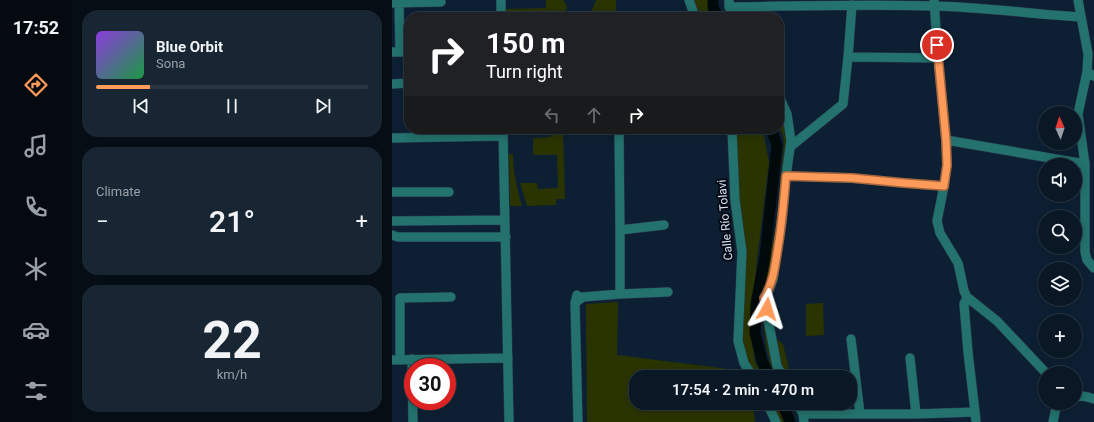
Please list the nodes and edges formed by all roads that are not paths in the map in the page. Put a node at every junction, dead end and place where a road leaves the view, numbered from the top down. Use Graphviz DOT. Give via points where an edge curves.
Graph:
graph roads {
  1 [pos="501,0"];
  2 [pos="689,0"];
  3 [pos="1078,0"];
  4 [pos="395,2"];
  5 [pos="441,2"];
  6 [pos="829,2"];
  7 [pos="934,3"];
  8 [pos="729,4"];
  9 [pos="852,5"];
  10 [pos="501,12"];
  11 [pos="693,12"];
  12 [pos="1081,17"];
  13 [pos="400,52"];
  14 [pos="848,57"];
  15 [pos="938,58"];
  16 [pos="1091,74"];
  17 [pos="392,84"];
  18 [pos="404,84"];
  19 [pos="784,107"];
  20 [pos="466,134"];
  21 [pos="503,134"];
  22 [pos="619,134"];
  23 [pos="732,134"];
  24 [pos="392,138"];
  25 [pos="946,140"];
  26 [pos="790,147"];
  27 [pos="1085,164"];
  28 [pos="786,176"];
  29 [pos="944,186"];
  30 [pos="392,192"];
  31 [pos="449,192"];
  32 [pos="505,220"];
  33 [pos="392,221"];
  34 [pos="664,225"];
  35 [pos="620,230"];
  36 [pos="392,235"];
  37 [pos="506,237"];
  38 [pos="1094,268"];
  39 [pos="668,292"];
  40 [pos="620,294"];
  41 [pos="451,297"];
  42 [pos="967,297"];
  43 [pos="851,339"];
  44 [pos="508,358"];
  45 [pos="910,358"];
  46 [pos="396,359"];
  47 [pos="456,359"];
  48 [pos="1039,366"];
  49 [pos="748,370"];
  50 [pos="779,370"];
  51 [pos="1082,396"];
  52 [pos="1094,399"];
  53 [pos="413,410"];
  54 [pos="770,410"];
  55 [pos="1056,410"];
  56 [pos="975,412"];
  57 [pos="860,414"];
  58 [pos="916,414"];
  59 [pos="804,418"];
  60 [pos="413,422"];
  61 [pos="509,422"];
  62 [pos="578,422"];
  63 [pos="776,422"];
  64 [pos="976,422"];
  65 [pos="1053,422"];
  1 -- 10 [label="street"];
  2 -- 11 [label="street"];
  3 -- 12 [label="street"];
  4 -- 5 [label="street"];
  4 -- 13 [label="street"];
  6 -- 8 [label="street"];
  6 -- 9 [label="street"];
  7 -- 9 [label="street"];
  7 -- 12 [label="street"];
  7 -- 15 [label="street"];
  9 -- 14 [label="street"];
  12 -- 16 [label="street"];
  14 -- 15 [label="street"];
  14 -- 26 [label="street" via="843,104"];
  15 -- 25 [label="street"];
  16 -- 27 [label="street" via="1078,114"];
  17 -- 18 [label="street"];
  19 -- 26 [label="street"];
  20 -- 24 [label="street"];
  21 -- 32 [label="street"];
  22 -- 35 [label="street"];
  23 -- 49 [label="street, Calle Río Tolavi" via="735,200 742,252 738,341"];
  25 -- 27 [label="street"];
  25 -- 29 [label="street" via="947,165"];
  26 -- 28 [label="street"];
  27 -- 38 [label="street" via="1085,252 1087,260"];
  28 -- 29 [label="street" via="852,178"];
  28 -- 50 [label="street" via="773,279 764,298"];
  29 -- 42 [label="street" via="937,221 940,233 958,263"];
  30 -- 31 [label="street"];
  32 -- 33 [label="street"];
  32 -- 37 [label="street"];
  34 -- 35 [label="street"];
  35 -- 40 [label="street"];
  36 -- 37 [label="street"];
  37 -- 44 [label="street"];
  39 -- 40 [label="street"];
  40 -- 62 [label="street" via="574,297"];
  41 -- 46 [label="street" via="400,298"];
  42 -- 48 [label="street" via="997,321"];
  42 -- 56 [label="street" via="964,304"];
  43 -- 57 [label="street"];
  44 -- 47 [label="street"];
  44 -- 61 [label="street"];
  45 -- 58 [label="street"];
  51 -- 52 [label="street"];
  53 -- 60 [label="street"];
  54 -- 63 [label="street"];
  55 -- 65 [label="street"];
  56 -- 58 [label="street"];
  56 -- 64 [label="street"];
  57 -- 58 [label="street"];
  57 -- 59 [label="street"];
}
